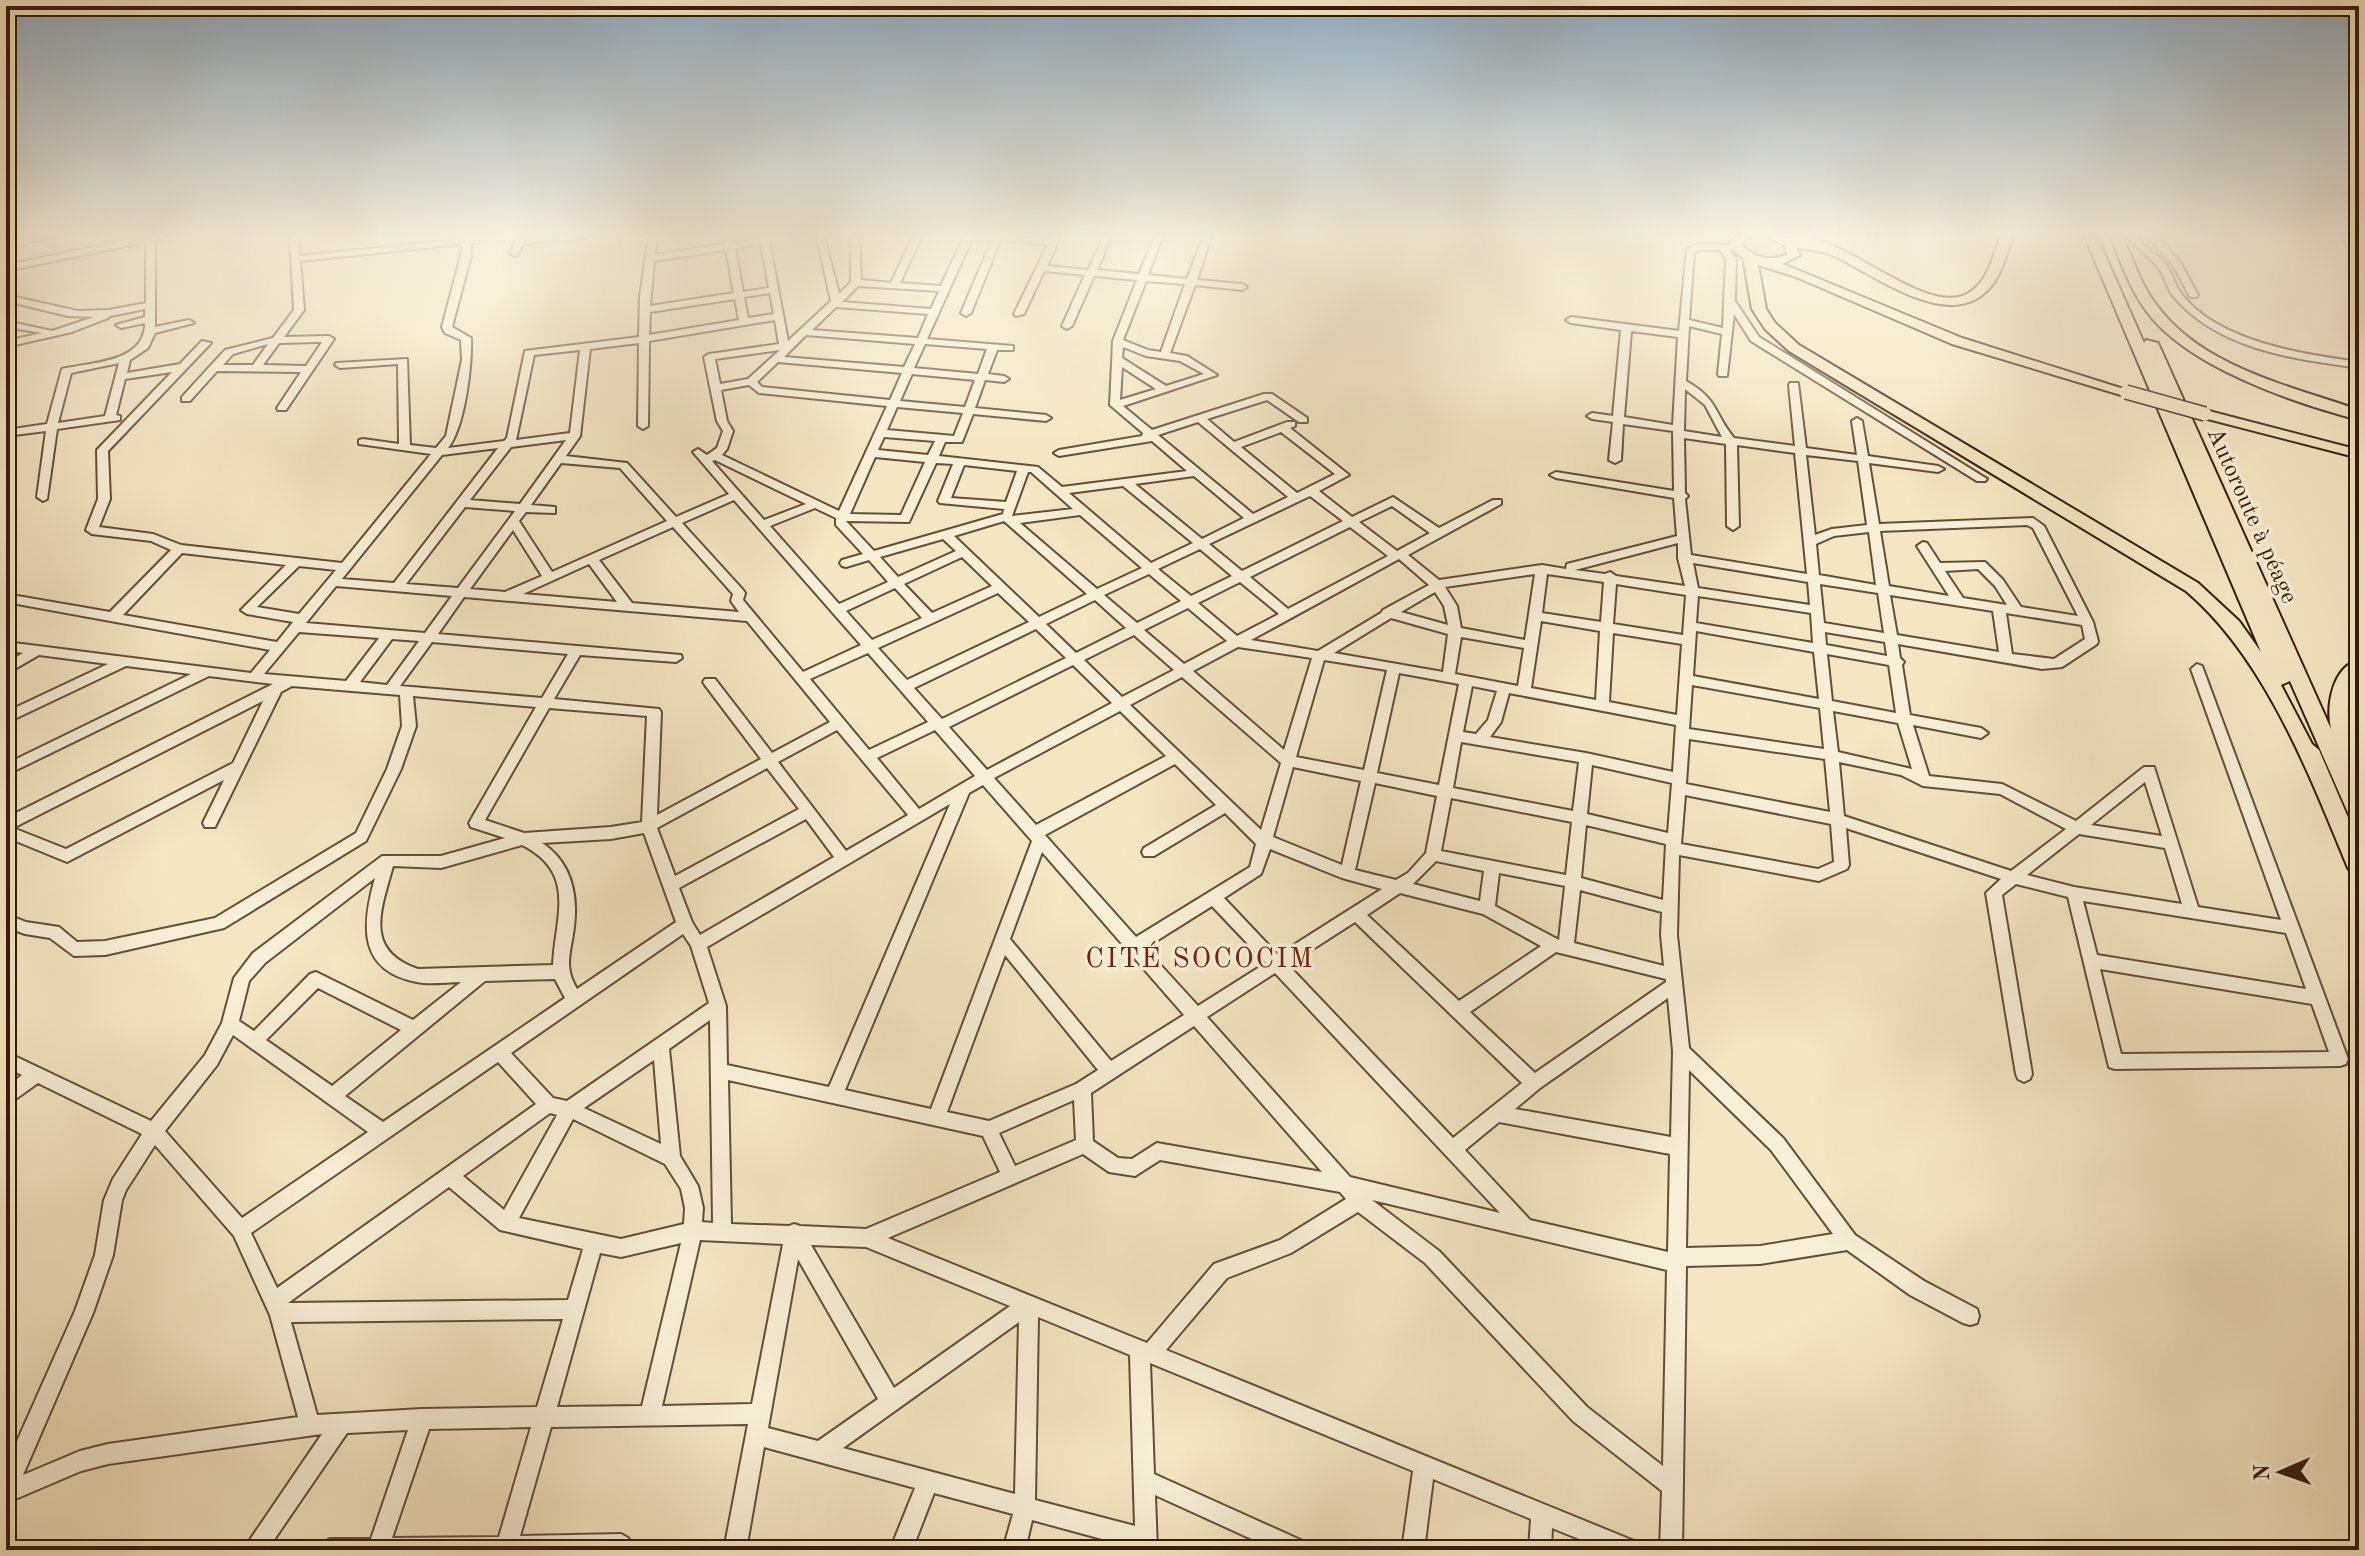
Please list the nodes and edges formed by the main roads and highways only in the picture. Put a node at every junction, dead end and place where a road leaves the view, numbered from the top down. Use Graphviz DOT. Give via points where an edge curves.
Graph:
graph roads {
  1 [pos="1759,308"];
  2 [pos="1880,308"];
  3 [pos="2121,308"];
  4 [pos="2134,308"];
  5 [pos="2152,308"];
  6 [pos="2359,415"];
  7 [pos="2359,454"];
  8 [pos="2359,666"];
  9 [pos="2313,763"];
  10 [pos="2359,782"];
  11 [pos="2359,815"];
  12 [pos="2359,868"];
  1 -- 9 [label="highway" via="1785,341 1810,360 2192,587 2220,609 2251,646"];
  2 -- 7 [label="main road, bridge" via="1957,341"];
  3 -- 9 [label="highway"];
  4 -- 11 [label="highway, Autoroute à péage"];
  5 -- 6 [label="highway" via="2180,337 2223,363"];
  8 -- 10 [label="highway" via="2349,674 2337,708"];
  9 -- 12 [label="highway"];
}
